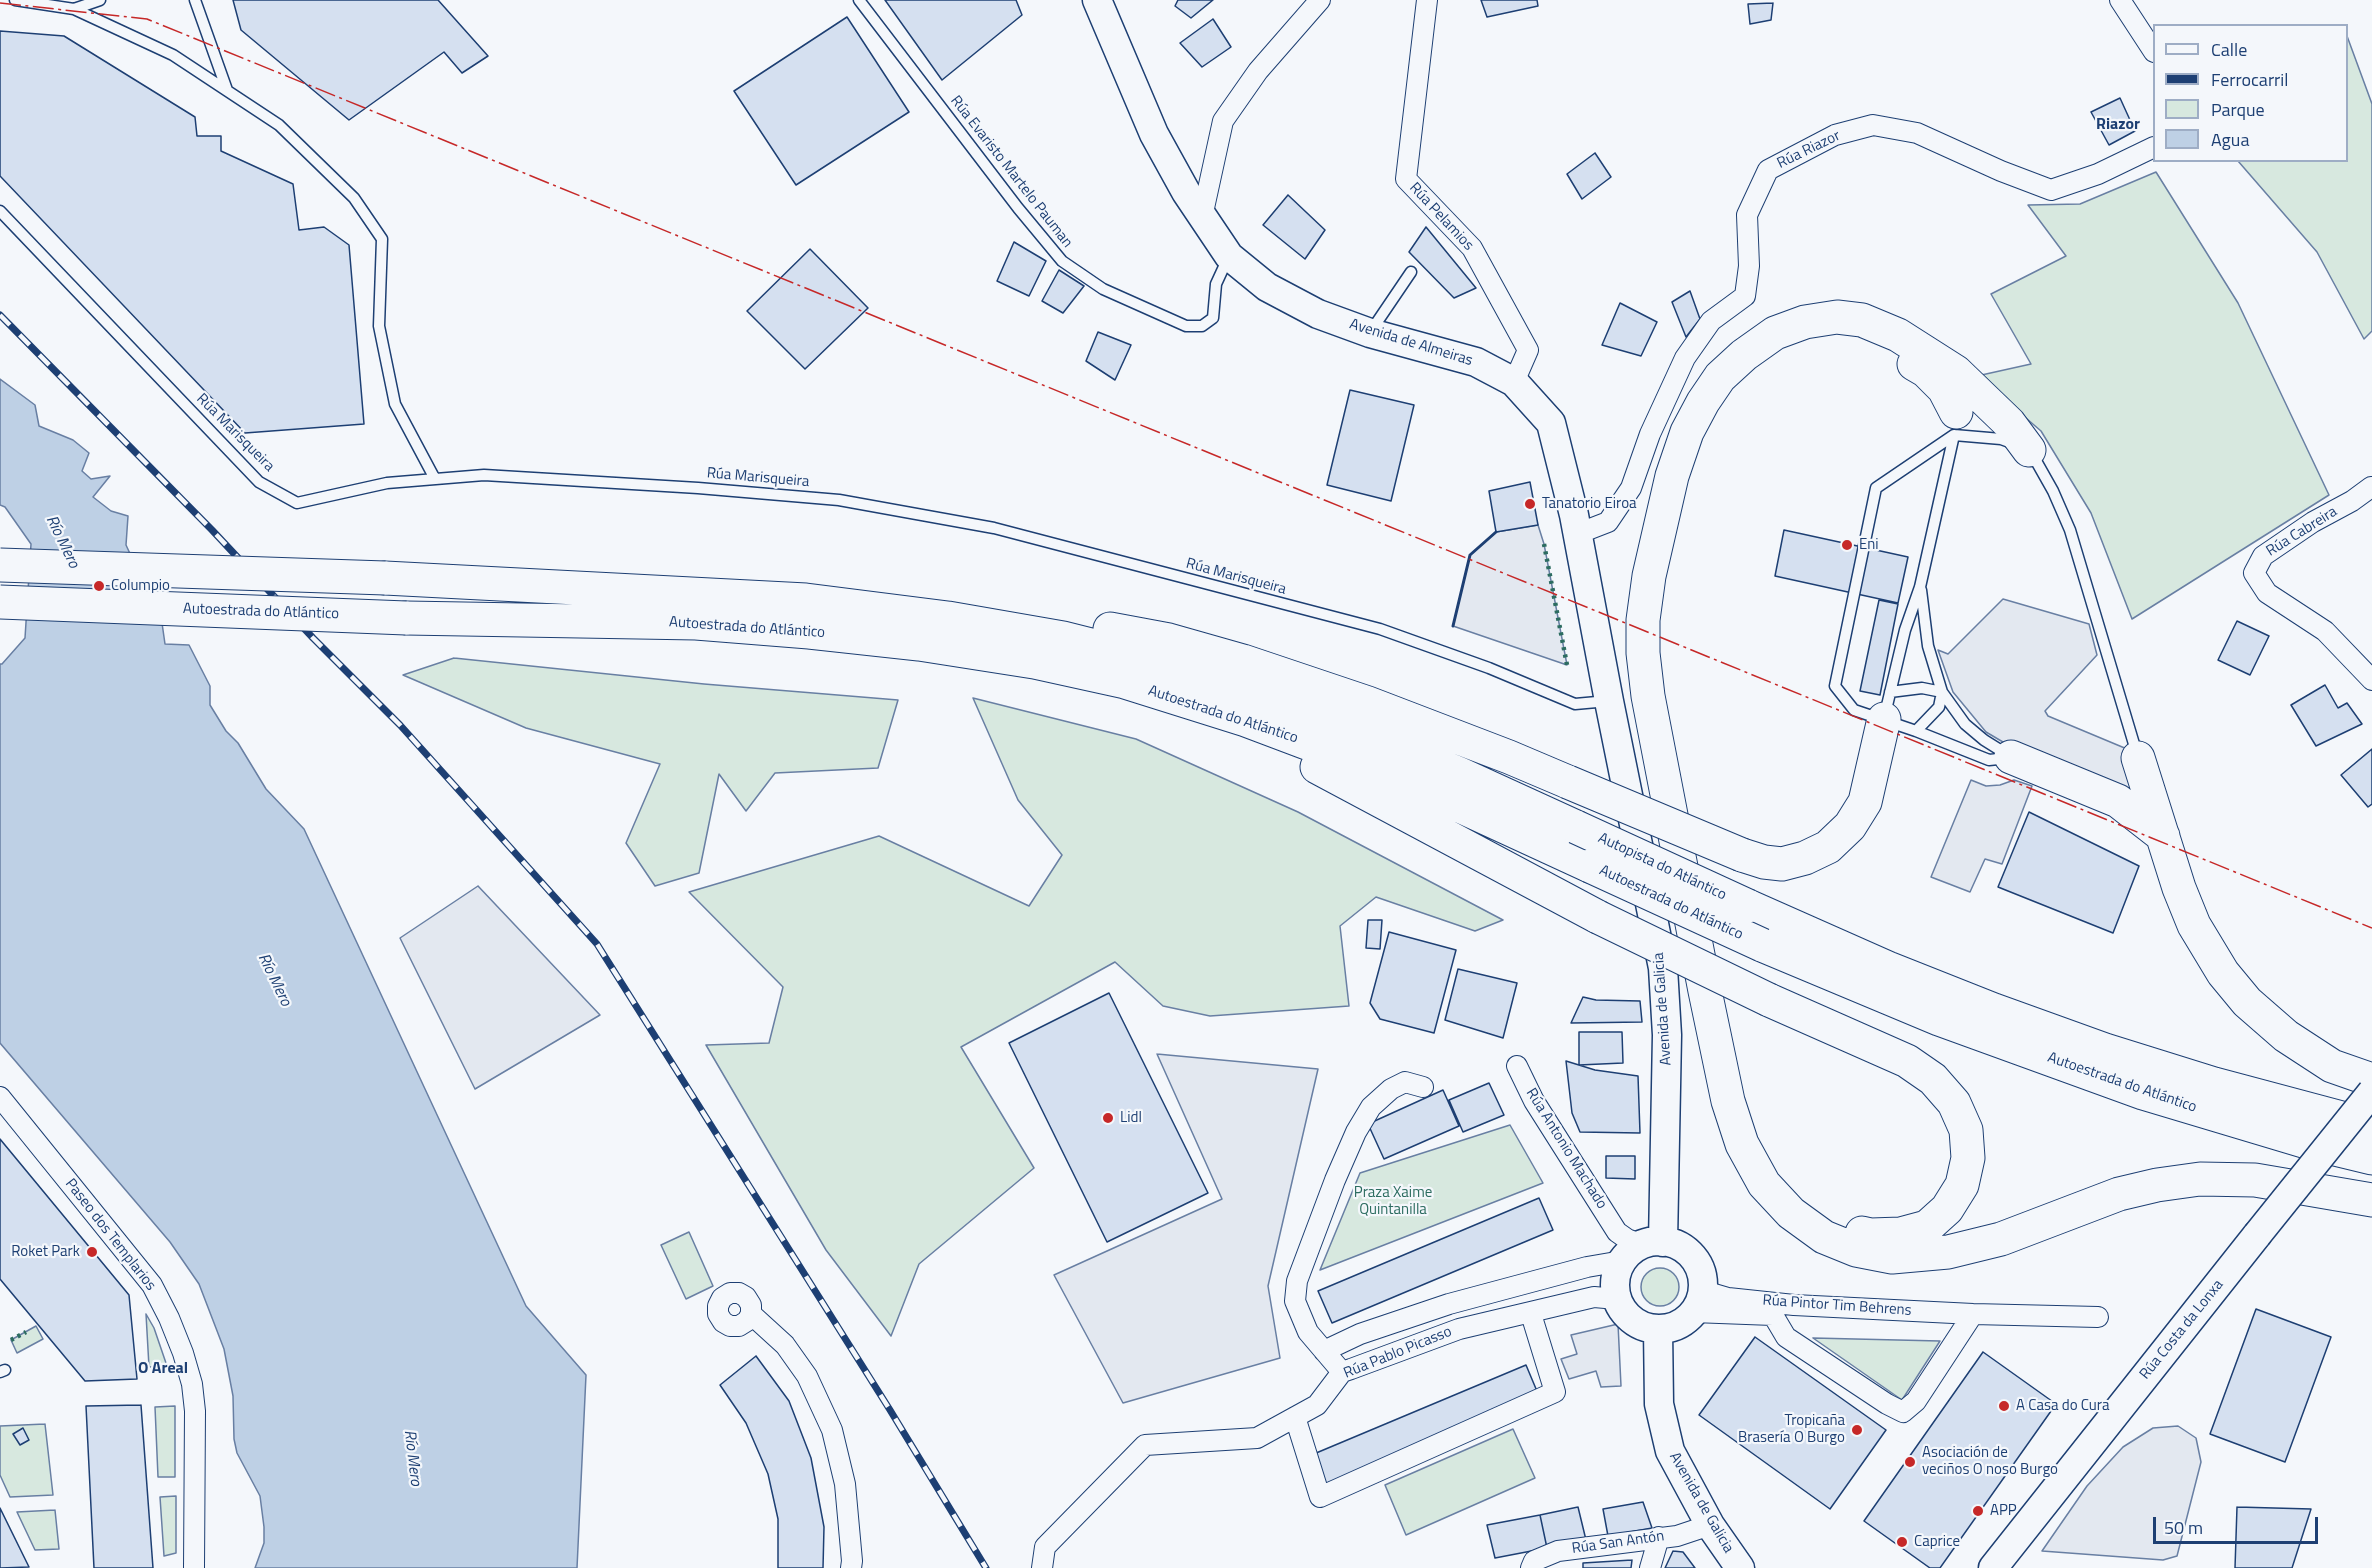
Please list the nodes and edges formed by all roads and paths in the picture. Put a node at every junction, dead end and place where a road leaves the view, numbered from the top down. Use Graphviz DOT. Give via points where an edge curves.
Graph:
graph roads {
  1 [pos="15,0"];
  2 [pos="100,0"];
  3 [pos="195,0"];
  4 [pos="859,0"];
  5 [pos="1097,0"];
  6 [pos="1320,0"];
  7 [pos="1427,0"];
  8 [pos="2120,0"];
  9 [pos="74,9"];
  10 [pos="2153,50"];
  11 [pos="227,90"];
  12 [pos="2153,147"];
  13 [pos="0,211"];
  14 [pos="1202,217"];
  15 [pos="1229,256"];
  16 [pos="1411,272"];
  17 [pos="1370,333"];
  18 [pos="1956,372"];
  19 [pos="1514,382"];
  20 [pos="1955,424"];
  21 [pos="2030,450"];
  22 [pos="435,479"];
  23 [pos="2372,486"];
  24 [pos="1577,534"];
  25 [pos="0,565"];
  26 [pos="1920,587"];
  27 [pos="0,602"];
  28 [pos="948,618"];
  29 [pos="2372,680"];
  30 [pos="1942,692"];
  31 [pos="1609,700"];
  32 [pos="1887,705"];
  33 [pos="1246,720"];
  34 [pos="1916,731"];
  35 [pos="2011,758"];
  36 [pos="2138,758"];
  37 [pos="1626,779"];
  38 [pos="1576,827"];
  39 [pos="2163,836"];
  40 [pos="1748,906"];
  41 [pos="1517,1066"];
  42 [pos="2372,1080"];
  43 [pos="1423,1087"];
  44 [pos="2372,1092"];
  45 [pos="0,1097"];
  46 [pos="2372,1126"];
  47 [pos="2372,1158"];
  48 [pos="2372,1200"];
  49 [pos="1617,1232"];
  50 [pos="1633,1253"];
  51 [pos="1617,1299"];
  52 [pos="1698,1300"];
  53 [pos="751,1314"];
  54 [pos="1531,1314"];
  55 [pos="1973,1314"];
  56 [pos="2098,1317"];
  57 [pos="1658,1329"];
  58 [pos="1324,1351"];
  59 [pos="1342,1372"];
  60 [pos="1295,1417"];
  61 [pos="1710,1525"];
  62 [pos="1659,1537"];
  63 [pos="2002,1565"];
  64 [pos="194,1568"];
  65 [pos="851,1568"];
  66 [pos="1042,1568"];
  67 [pos="1531,1568"];
  68 [pos="1650,1568"];
  69 [pos="1740,1568"];
  1 -- 9 [label="lane"];
  2 -- 9 [label="lane"];
  3 -- 11 [label="lane"];
  4 -- 15 [label="lane, Rúa Evaristo Martelo Pauman" via="1062,261 1103,289 1186,326 1202,326 1213,318 1216,284"];
  5 -- 14 [label="main road, Avenida de Almeiras" via="1154,134"];
  6 -- 14 [label="street" via="1258,71 1223,121"];
  7 -- 19 [label="street, Rúa Pelamios" via="1406,179 1472,248 1528,350"];
  8 -- 10 [label="street"];
  9 -- 11 [label="lane" via="173,55"];
  11 -- 22 [label="lane" via="288,133 354,198 382,239 379,326 395,404"];
  12 -- 24 [label="street, Rúa Riazor" via="2098,174 2051,189 1917,133 1873,125 1835,135 1768,170 1747,215 1749,266 1745,296 1711,321 1685,358 1650,434 1631,488 1608,522"];
  13 -- 22 [label="lane, Rúa Marisqueira" via="259,482 297,503 387,483"];
  14 -- 15 [label="main road, Avenida de Almeiras"];
  15 -- 17 [label="main road, Avenida de Almeiras" via="1267,287 1318,314"];
  16 -- 17 [label="lane"];
  17 -- 19 [label="main road, Avenida de Almeiras" via="1476,362"];
  18 -- 20 [label="highway"];
  18 -- 21 [label="highway" via="2009,423"];
  18 -- 48 [label="highway" via="1898,335 1862,320 1837,317 1805,322 1775,333 1720,377 1687,432 1672,476 1649,576 1643,653 1705,991 1728,1101 1742,1144 1764,1184 1791,1213 1824,1237 1856,1250 1892,1257 1948,1252 2001,1239 2119,1194 2200,1179 2255,1180"];
  19 -- 24 [label="main road, Avenida de Almeiras" via="1551,423"];
  20 -- 21 [label="lane"];
  20 -- 26 [label="lane"];
  20 -- 32 [label="lane" via="1876,488 1835,686 1854,710"];
  20 -- 33 [label="highway, bridge" via="1944,389 1926,371 1876,344 1846,337 1816,337 1788,346 1760,363 1733,387 1698,455 1665,579 1660,630 1668,717 1749,1118 1767,1155 1788,1185 1814,1210 1842,1227 1870,1235 1901,1234 1927,1227 1947,1209 1962,1185 1968,1158 1966,1130 1954,1103 1933,1079 1907,1061 1769,1000 1598,917 1289,752"];
  21 -- 36 [label="lane" via="2070,530"];
  22 -- 31 [label="lane, Rúa Marisqueira" via="484,475 839,500 994,528 1380,629 1575,704"];
  23 -- 29 [label="street, Rúa Cabreira" via="2263,555 2254,573 2267,593 2325,631"];
  24 -- 31 [label="main road, Avenida de Almeiras"];
  25 -- 28 [label="highway, Autoestrada do Atlántico, bridge" via="385,578 806,600"];
  26 -- 30 [label="lane" via="1928,646"];
  26 -- 32 [label="lane"];
  27 -- 33 [label="highway, Autoestrada do Atlántico, bridge" via="406,618 696,623 809,632 1034,662 1125,682"];
  28 -- 32 [label="highway, bridge" via="1033,613 1244,660 1509,757 1742,855 1782,864 1828,847 1850,826 1865,802"];
  28 -- 38 [label="highway, Autoestrada do Atlántico" via="1063,638 1190,670 1302,709"];
  30 -- 32 [label="lane" via="1922,688"];
  30 -- 34 [label="lane" via="1939,707"];
  30 -- 35 [label="lane" via="1965,724"];
  31 -- 37 [label="main road, Avenida de Almeiras"];
  32 -- 34 [label="lane"];
  33 -- 47 [label="highway, Autoestrada do Atlántico, bridge" via="1462,807 1762,945 1939,1019 2143,1093"];
  34 -- 35 [label="lane" via="1989,760"];
  35 -- 39 [label="highway" via="2118,801"];
  36 -- 39 [label="highway"];
  37 -- 50 [label="main road, Avenida de Galicia" via="1663,968 1667,1035"];
  38 -- 40 [label="highway, Autopista do Atlántico, bridge"];
  39 -- 42 [label="highway" via="2194,925 2223,973 2247,1002 2286,1036 2332,1066"];
  40 -- 46 [label="highway, Autoestrada do Atlántico" via="1888,968 2105,1050"];
  41 -- 49 [label="street, Rúa Antonio Machado" via="1534,1101"];
  43 -- 58 [label="street" via="1405,1082 1371,1107 1335,1180 1305,1259 1297,1281 1296,1302 1308,1332"];
  44 -- 63 [label="main road, Rúa Costa da Lonxa, bridge"];
  45 -- 64 [label="street, Paseo dos Templarios" via="152,1285 169,1318 192,1384 195,1411"];
  49 -- 50 [label="street" via="1627,1239"];
  49 -- 50 [label="street" via="1613,1256"];
  50 -- 51 [label="main road, Avenida de Galicia" via="1617,1271"];
  50 -- 52 [label="main road" via="1672,1243 1684,1249 1701,1270"];
  50 -- 58 [label="street, Rúa Pablo Picasso" via="1449,1304 1360,1334"];
  51 -- 54 [label="street, Rúa Pablo Picasso" via="1594,1298"];
  51 -- 57 [label="main road" via="1634,1321"];
  52 -- 55 [label="street, Rúa Pintor Tim Behrens" via="1711,1293 1794,1305"];
  52 -- 55 [label="street, Rúa Pintor Tim Behrens" via="1773,1316 1786,1337 1903,1412 1916,1401"];
  52 -- 57 [label="main road" via="1687,1320"];
  53 -- 65 [label="street" via="785,1345 807,1376 832,1430 845,1484"];
  54 -- 59 [label="street, Rúa Pablo Picasso" via="1459,1329"];
  54 -- 60 [label="street" via="1555,1392 1320,1497"];
  55 -- 56 [label="street, Rúa Pintor Tim Behrens"];
  57 -- 61 [label="main road, Avenida de Galicia" via="1659,1404 1670,1451"];
  58 -- 59 [label="street"];
  59 -- 60 [label="street, Rúa Pablo Picasso" via="1317,1405"];
  60 -- 66 [label="street, Rúa Pablo Picasso" via="1257,1438 1145,1445 1045,1547"];
  61 -- 62 [label="street, Rúa San Antón" via="1677,1536"];
  61 -- 69 [label="main road, Avenida de Galicia"];
  62 -- 67 [label="street, Rúa San Antón" via="1558,1551 1534,1561"];
  62 -- 68 [label="street"];
}
